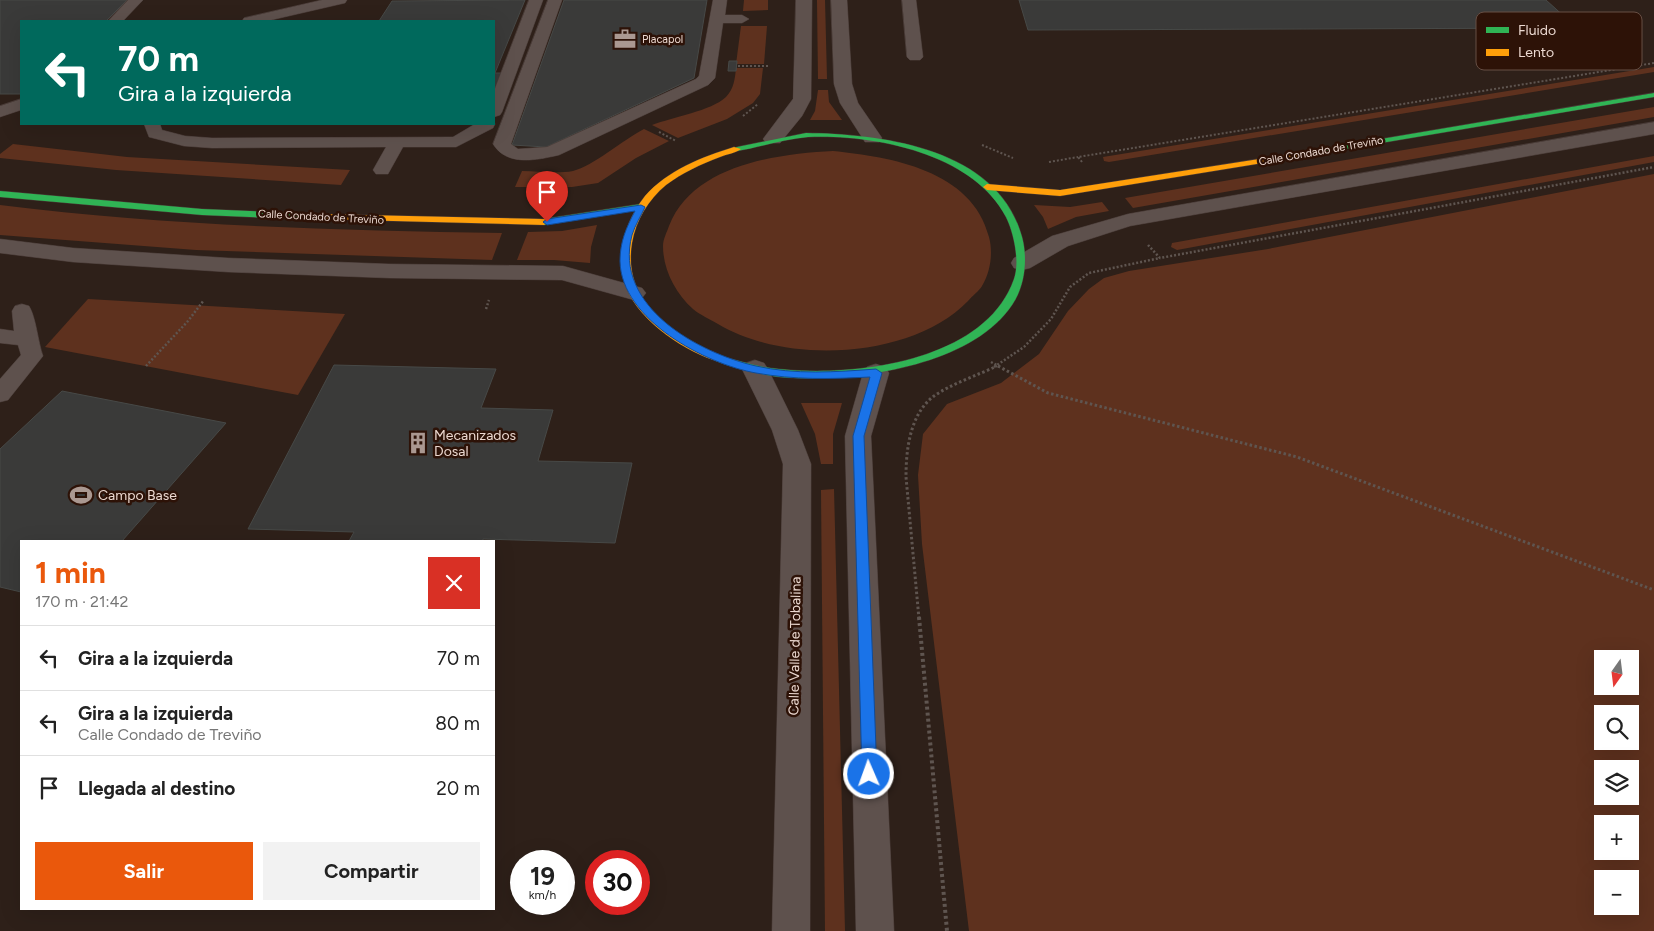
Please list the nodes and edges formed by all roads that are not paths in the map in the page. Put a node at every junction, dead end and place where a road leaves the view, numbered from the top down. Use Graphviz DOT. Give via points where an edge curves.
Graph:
graph roads {
  1 [pos="136,0"];
  2 [pos="340,0"];
  3 [pos="536,0"];
  4 [pos="555,0"];
  5 [pos="720,0"];
  6 [pos="804,0"];
  7 [pos="839,0"];
  8 [pos="908,0"];
  9 [pos="716,19"];
  10 [pos="742,19"];
  11 [pos="116,20"];
  12 [pos="253,20"];
  13 [pos="916,57"];
  14 [pos="1654,95"];
  15 [pos="20,104"];
  16 [pos="495,109"];
  17 [pos="0,112"];
  18 [pos="152,125"];
  19 [pos="485,125"];
  20 [pos="1654,128"];
  21 [pos="872,138"];
  22 [pos="773,139"];
  23 [pos="397,143"];
  24 [pos="514,154"];
  25 [pos="382,170"];
  26 [pos="507,171"];
  27 [pos="987,187"];
  28 [pos="0,194"];
  29 [pos="641,207"];
  30 [pos="0,246"];
  31 [pos="1022,263"];
  32 [pos="634,293"];
  33 [pos="22,312"];
  34 [pos="0,336"];
  35 [pos="26,339"];
  36 [pos="755,370"];
  37 [pos="876,373"];
  38 [pos="0,394"];
  39 [pos="791,931"];
  40 [pos="875,931"];
  1 -- 11 [label="lane"];
  2 -- 12 [label="lane"];
  3 -- 16 [label="lane"];
  4 -- 24 [label="lane" via="502,144 503,150"];
  5 -- 9 [label="lane"];
  6 -- 22 [label="street" via="802,100"];
  7 -- 21 [label="street" via="843,84 849,103"];
  8 -- 13 [label="lane"];
  9 -- 10 [label="lane"];
  9 -- 24 [label="lane" via="708,78 553,151"];
  14 -- 27 [label="street, Calle Condado de Treviño" via="1102,188 1060,193"];
  15 -- 17 [label="lane"];
  18 -- 23 [label="lane" via="155,133 184,141"];
  19 -- 23 [label="lane" via="456,142"];
  20 -- 31 [label="street" via="1128,220 1081,232"];
  21 -- 22 [label="street" via="814,135"];
  21 -- 27 [label="street" via="899,143 948,161"];
  22 -- 29 [label="street" via="706,158 668,180"];
  23 -- 25 [label="lane"];
  24 -- 26 [label="lane"];
  27 -- 31 [label="street" via="1008,209 1020,235"];
  28 -- 29 [label="street, Calle Condado de Treviño" via="193,211 385,220 547,222"];
  29 -- 32 [label="street" via="628,234 625,263"];
  30 -- 32 [label="street" via="72,255 228,265 563,273"];
  31 -- 37 [label="street" via="1017,284 1005,306 985,326 960,344 907,366"];
  32 -- 36 [label="street" via="659,324 701,352"];
  33 -- 35 [label="lane"];
  34 -- 35 [label="lane"];
  35 -- 38 [label="lane" via="32,356"];
  36 -- 37 [label="street" via="815,377"];
  36 -- 39 [label="street, Calle Valle de Tobalina" via="785,430 797,464"];
  37 -- 40 [label="street" via="858,436"];
}
